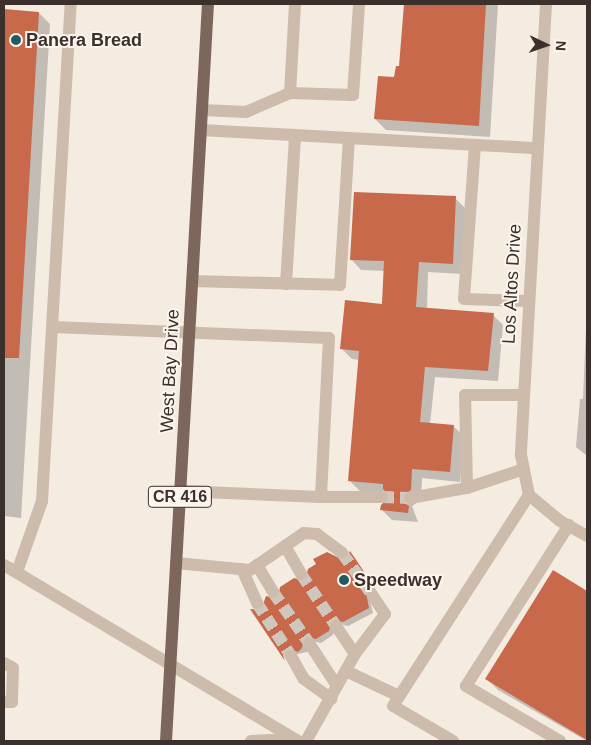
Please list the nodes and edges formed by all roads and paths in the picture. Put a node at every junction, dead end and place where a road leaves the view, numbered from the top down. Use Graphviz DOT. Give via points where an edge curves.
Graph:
graph roads {
  1 [pos="72,4"];
  2 [pos="208,4"];
  3 [pos="295,4"];
  4 [pos="360,4"];
  5 [pos="546,4"];
  6 [pos="290,93"];
  7 [pos="202,110"];
  8 [pos="201,130"];
  9 [pos="295,135"];
  10 [pos="349,138"];
  11 [pos="476,144"];
  12 [pos="537,148"];
  13 [pos="192,281"];
  14 [pos="286,284"];
  15 [pos="528,302"];
  16 [pos="53,327"];
  17 [pos="189,332"];
  18 [pos="524,395"];
  19 [pos="524,469"];
  20 [pos="466,488"];
  21 [pos="180,492"];
  22 [pos="529,495"];
  23 [pos="321,497"];
  24 [pos="382,497"];
  25 [pos="410,498"];
  26 [pos="569,525"];
  27 [pos="587,536"];
  28 [pos="285,546"];
  29 [pos="342,553"];
  30 [pos="176,563"];
  31 [pos="4,565"];
  32 [pos="256,565"];
  33 [pos="242,569"];
  34 [pos="16,572"];
  35 [pos="301,574"];
  36 [pos="273,592"];
  37 [pos="373,596"];
  38 [pos="256,603"];
  39 [pos="336,626"];
  40 [pos="309,643"];
  41 [pos="355,654"];
  42 [pos="291,656"];
  43 [pos="4,663"];
  44 [pos="170,663"];
  45 [pos="346,670"];
  46 [pos="337,686"];
  47 [pos="400,696"];
  48 [pos="332,699"];
  49 [pos="4,702"];
  50 [pos="166,741"];
  51 [pos="251,741"];
  52 [pos="300,741"];
  53 [pos="453,741"];
  54 [pos="560,741"];
  1 -- 16 [label="street"];
  2 -- 7 [label="main road, West Bay Drive / CR 416"];
  3 -- 6 [label="street"];
  4 -- 6 [label="street" via="353,95"];
  5 -- 12 [label="street, Los Altos Drive"];
  6 -- 7 [label="street" via="246,112"];
  7 -- 8 [label="main road, West Bay Drive / CR 416"];
  8 -- 9 [label="street"];
  8 -- 13 [label="main road, West Bay Drive / CR 416"];
  9 -- 10 [label="street"];
  9 -- 14 [label="street"];
  10 -- 11 [label="street"];
  10 -- 14 [label="street" via="340,285"];
  11 -- 12 [label="street"];
  11 -- 15 [label="street" via="464,299"];
  12 -- 15 [label="street, Los Altos Drive"];
  13 -- 14 [label="street"];
  13 -- 17 [label="main road, West Bay Drive / CR 416"];
  15 -- 18 [label="street, Los Altos Drive"];
  16 -- 17 [label="street"];
  16 -- 34 [label="street" via="42,501"];
  17 -- 21 [label="main road, West Bay Drive / CR 416"];
  17 -- 23 [label="street" via="329,338"];
  18 -- 19 [label="street, Los Altos Drive" via="521,455"];
  18 -- 20 [label="street" via="465,395"];
  19 -- 20 [label="street"];
  19 -- 22 [label="street, Los Altos Drive"];
  20 -- 25 [label="street"];
  21 -- 23 [label="street"];
  21 -- 30 [label="main road, West Bay Drive / CR 416"];
  22 -- 26 [label="street"];
  22 -- 47 [label="street"];
  23 -- 24 [label="street"];
  26 -- 27 [label="street"];
  26 -- 54 [label="street" via="466,686"];
  28 -- 29 [label="street" via="304,534 317,534"];
  28 -- 32 [label="street"];
  28 -- 35 [label="street"];
  30 -- 33 [label="street"];
  30 -- 44 [label="main road, West Bay Drive / CR 416"];
  31 -- 34 [label="street"];
  32 -- 33 [label="street" via="250,570"];
  32 -- 36 [label="street"];
  33 -- 38 [label="street"];
  34 -- 44 [label="street"];
  37 -- 41 [label="street" via="385,614"];
  39 -- 41 [label="street"];
  40 -- 46 [label="street"];
  41 -- 45 [label="street"];
  42 -- 48 [label="street" via="304,679"];
  43 -- 49 [label="street" via="13,668 12,702"];
  44 -- 50 [label="main road, West Bay Drive / CR 416"];
  44 -- 52 [label="street"];
  45 -- 46 [label="street"];
  45 -- 47 [label="street"];
  46 -- 48 [label="street"];
  47 -- 53 [label="street" via="394,706"];
  48 -- 52 [label="street"];
  51 -- 52 [label="street"];
}
